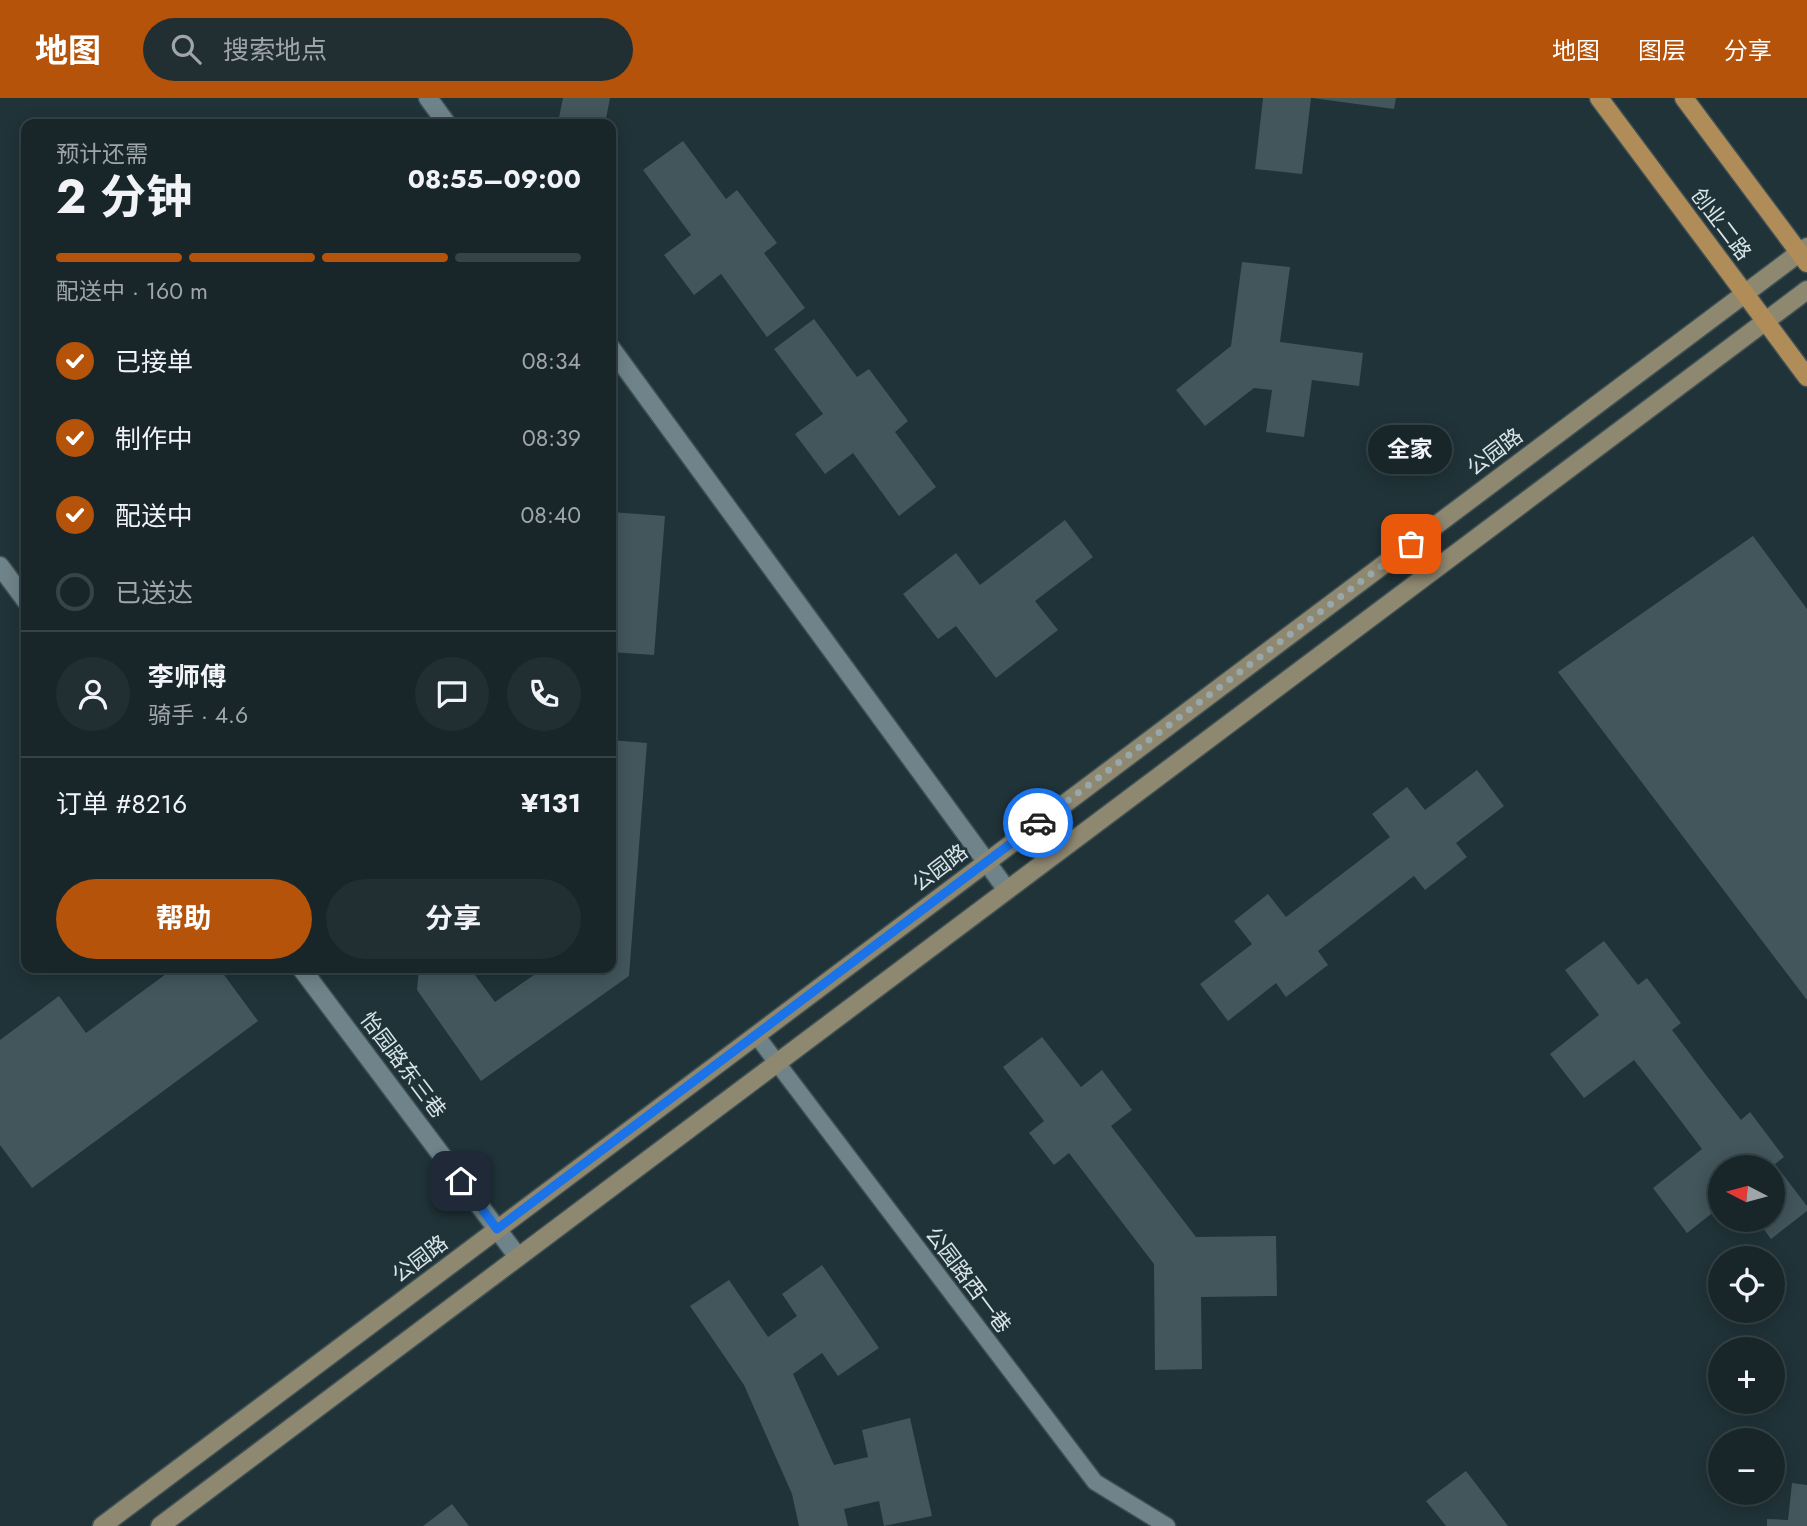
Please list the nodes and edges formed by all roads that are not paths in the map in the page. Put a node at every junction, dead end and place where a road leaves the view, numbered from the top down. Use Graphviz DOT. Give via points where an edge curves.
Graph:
graph roads {
  1 [pos="428,98"];
  2 [pos="1599,98"];
  3 [pos="1684,98"];
  4 [pos="443,119"];
  5 [pos="1804,255"];
  6 [pos="1807,290"];
  7 [pos="1745,294"];
  8 [pos="1765,321"];
  9 [pos="616,355"];
  10 [pos="1807,377"];
  11 [pos="0,566"];
  12 [pos="21,594"];
  13 [pos="986,862"];
  14 [pos="1007,890"];
  15 [pos="306,973"];
  16 [pos="756,1035"];
  17 [pos="777,1063"];
  18 [pos="497,1229"];
  19 [pos="518,1257"];
  20 [pos="102,1526"];
  21 [pos="160,1526"];
  22 [pos="1167,1526"];
  1 -- 4 [label="street"];
  2 -- 7 [label="main road, 创业二路"];
  3 -- 5 [label="main road"];
  5 -- 7 [label="main road, 公园路"];
  6 -- 8 [label="main road"];
  7 -- 8 [label="main road, 创业二路"];
  7 -- 13 [label="main road, 公园路"];
  8 -- 10 [label="main road, 创业二路"];
  8 -- 14 [label="main road"];
  9 -- 13 [label="street"];
  11 -- 12 [label="street"];
  13 -- 14 [label="street"];
  13 -- 16 [label="main road, 公园路"];
  14 -- 17 [label="main road"];
  15 -- 18 [label="street, 怡园路东三巷"];
  16 -- 17 [label="lane, 公园路西一巷"];
  16 -- 18 [label="main road, 公园路"];
  17 -- 19 [label="main road"];
  17 -- 22 [label="lane, 公园路西一巷" via="1095,1482"];
  18 -- 19 [label="street, 怡园路东三巷"];
  18 -- 20 [label="main road, 公园路"];
  19 -- 21 [label="main road"];
}
